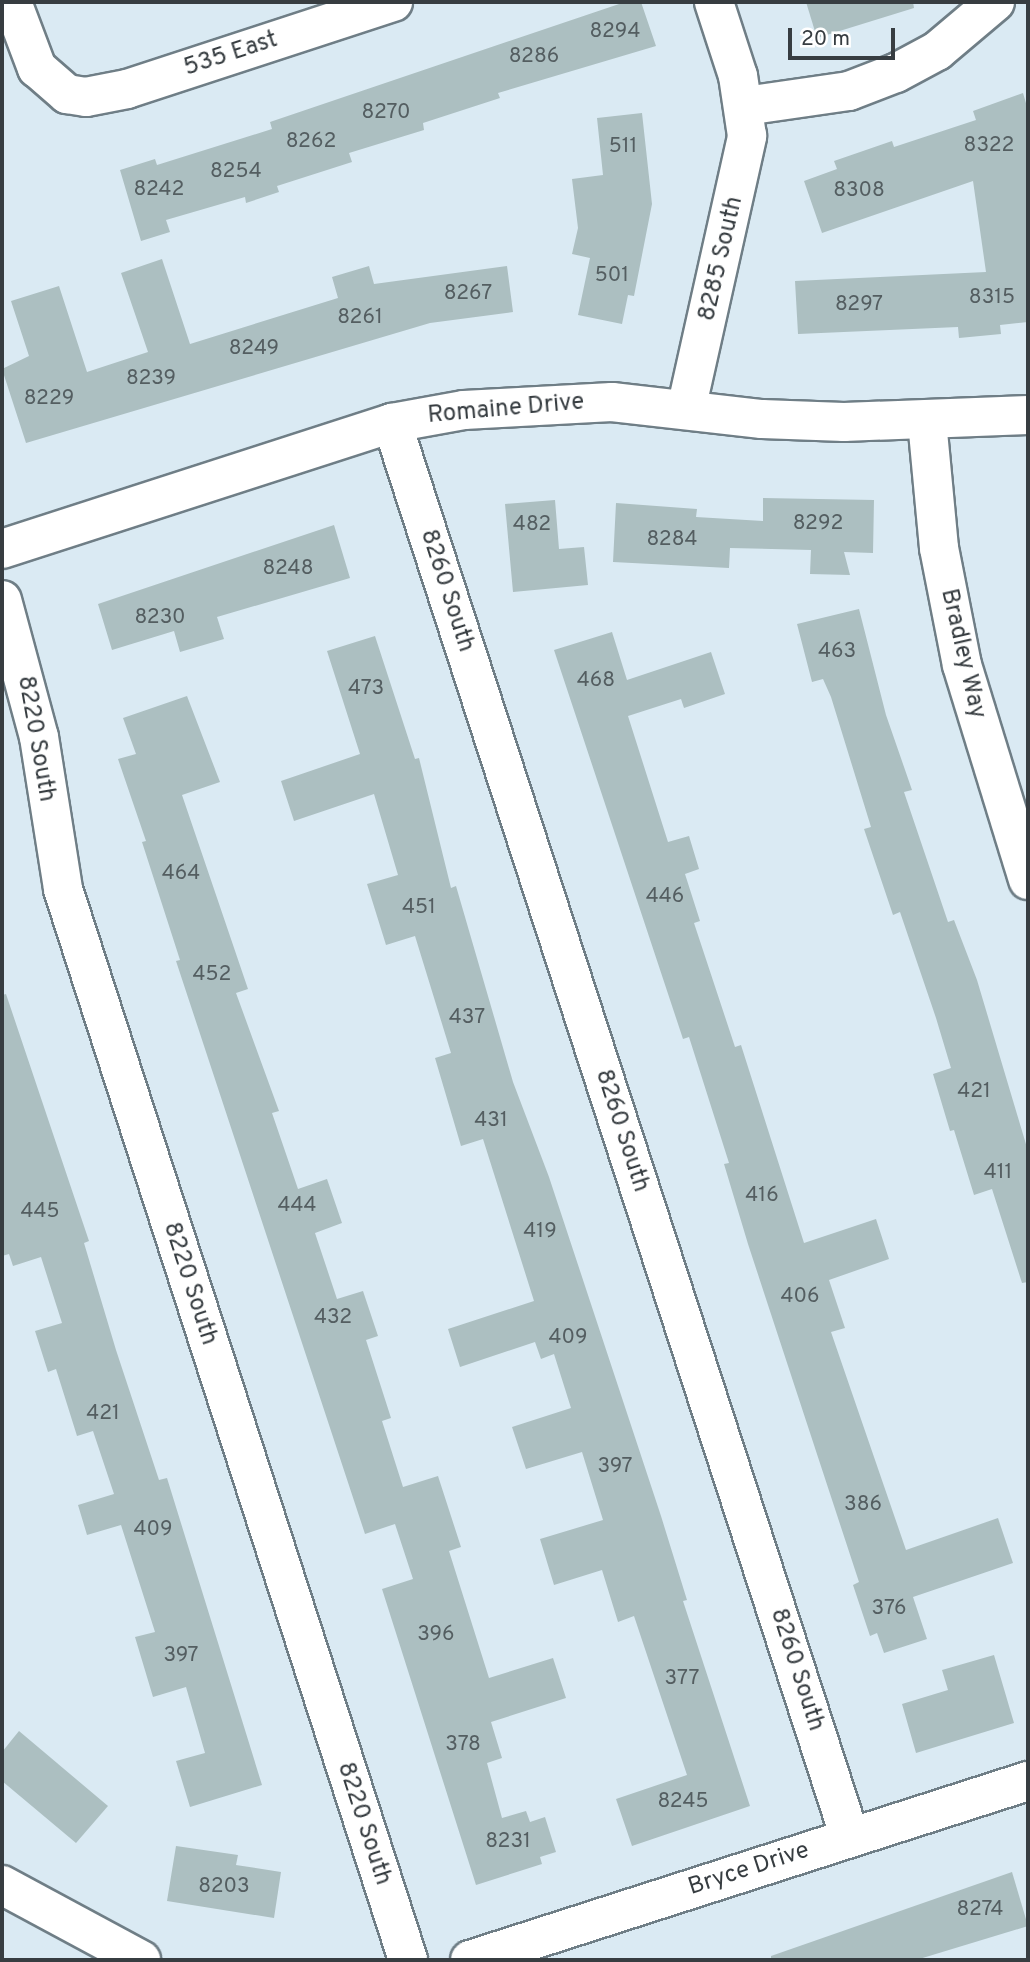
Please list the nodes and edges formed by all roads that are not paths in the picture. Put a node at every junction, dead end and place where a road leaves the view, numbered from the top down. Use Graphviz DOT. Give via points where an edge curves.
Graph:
graph roads {
  1 [pos="12,2"];
  2 [pos="393,2"];
  3 [pos="713,2"];
  4 [pos="995,2"];
  5 [pos="745,106"];
  6 [pos="687,410"];
  7 [pos="1028,415"];
  8 [pos="927,421"];
  9 [pos="392,423"];
  10 [pos="2,549"];
  11 [pos="2,600"];
  12 [pos="1028,880"];
  13 [pos="1028,1781"];
  14 [pos="850,1838"];
  15 [pos="2,1885"];
  16 [pos="141,1960"];
  17 [pos="408,1960"];
  18 [pos="470,1960"];
  1 -- 2 [label="street, 535 East" via="37,68 67,94 86,97 127,89"];
  3 -- 5 [label="street, 8285 South"];
  4 -- 5 [label="street" via="937,51 896,73 849,91"];
  5 -- 6 [label="street, 8285 South" via="743,164"];
  6 -- 8 [label="street, Romaine Drive" via="762,419"];
  6 -- 9 [label="street, Romaine Drive" via="612,402 538,402"];
  7 -- 8 [label="street, Romaine Drive"];
  8 -- 12 [label="street, Bradley Way" via="939,548 962,665"];
  9 -- 10 [label="street, Romaine Drive"];
  9 -- 14 [label="street, 8260 South"];
  11 -- 17 [label="street, 8220 South" via="36,726 63,889"];
  13 -- 14 [label="street, Bryce Drive"];
  14 -- 18 [label="street, Bryce Drive"];
  15 -- 16 [label="street"];
}
